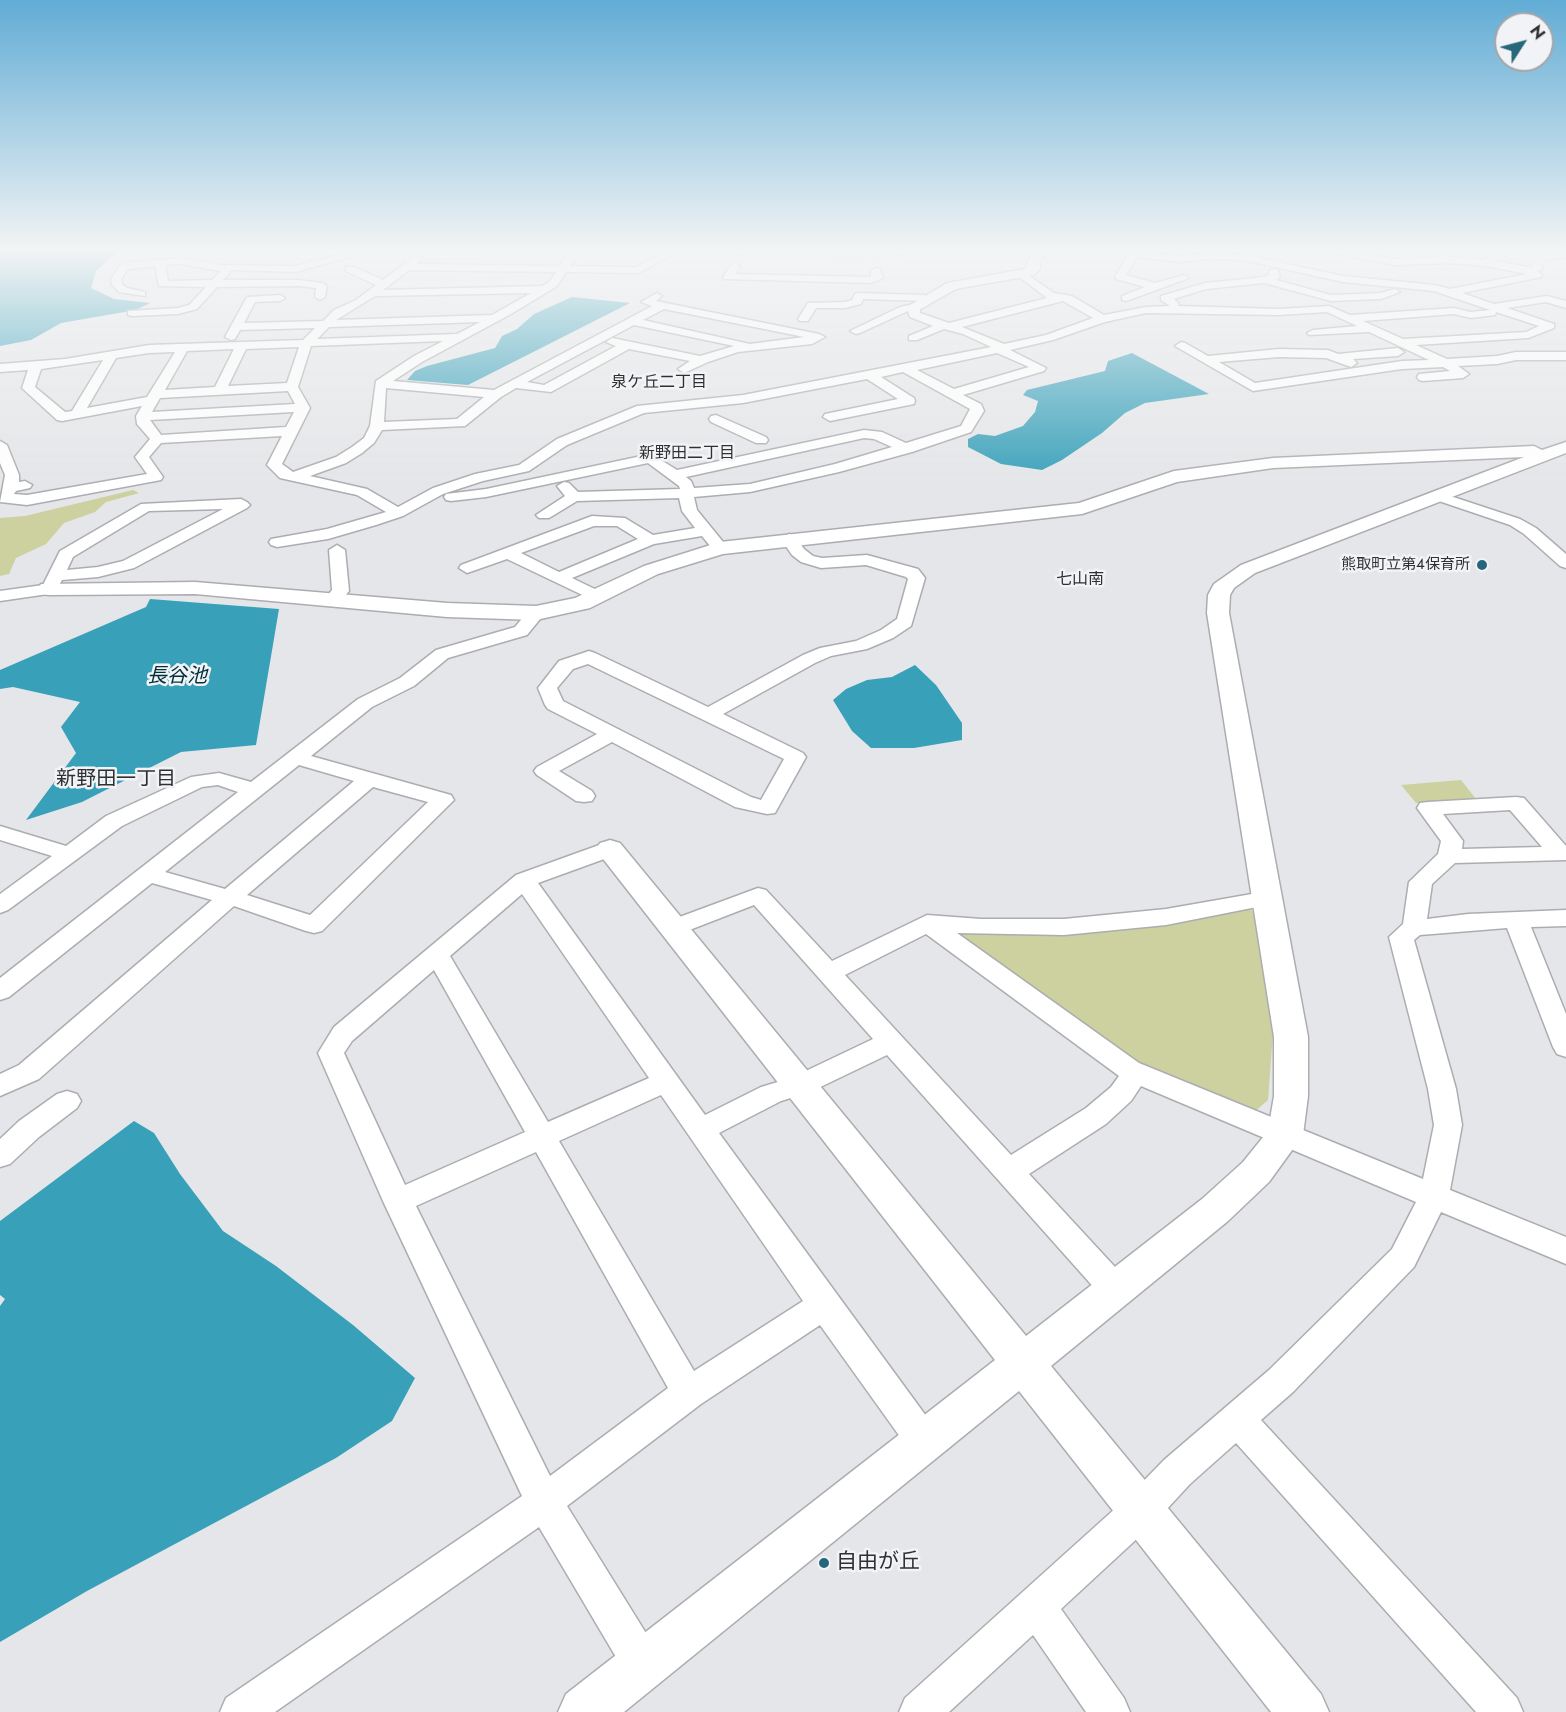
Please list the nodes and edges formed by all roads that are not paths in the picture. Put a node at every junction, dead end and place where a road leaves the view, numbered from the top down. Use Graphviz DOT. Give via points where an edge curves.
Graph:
graph roads {
  1 [pos="234,330"];
  2 [pos="319,330"];
  3 [pos="473,330"];
  4 [pos="616,330"];
  5 [pos="674,330"];
  6 [pos="788,330"];
  7 [pos="935,330"];
  8 [pos="960,330"];
  9 [pos="1072,330"];
  10 [pos="1359,330"];
  11 [pos="1374,330"];
  12 [pos="1449,330"];
  13 [pos="1483,330"];
  14 [pos="1540,330"];
  15 [pos="1313,333"];
  16 [pos="1384,334"];
  17 [pos="1497,337"];
  18 [pos="459,338"];
  19 [pos="913,338"];
  20 [pos="599,339"];
  21 [pos="1402,342"];
  22 [pos="306,343"];
  23 [pos="627,345"];
  24 [pos="241,346"];
  25 [pos="1180,346"];
  26 [pos="225,347"];
  27 [pos="756,347"];
  28 [pos="1554,347"];
  29 [pos="183,348"];
  30 [pos="1000,348"];
  31 [pos="1420,350"];
  32 [pos="112,355"];
  33 [pos="1566,356"];
  34 [pos="1340,357"];
  35 [pos="954,358"];
  36 [pos="701,360"];
  37 [pos="1205,360"];
  38 [pos="1445,363"];
  39 [pos="36,365"];
  40 [pos="903,367"];
  41 [pos="0,368"];
  42 [pos="684,369"];
  43 [pos="1366,371"];
  44 [pos="868,374"];
  45 [pos="1423,377"];
  46 [pos="998,381"];
  47 [pos="380,384"];
  48 [pos="514,384"];
  49 [pos="292,387"];
  50 [pos="220,391"];
  51 [pos="496,394"];
  52 [pos="952,394"];
  53 [pos="153,398"];
  54 [pos="743,399"];
  55 [pos="303,408"];
  56 [pos="77,414"];
  57 [pos="143,416"];
  58 [pos="830,417"];
  59 [pos="377,426"];
  60 [pos="293,431"];
  61 [pos="157,439"];
  62 [pos="761,440"];
  63 [pos="0,445"];
  64 [pos="1564,448"];
  65 [pos="907,449"];
  66 [pos="3,461"];
  67 [pos="106,471"];
  68 [pos="676,475"];
  69 [pos="293,477"];
  70 [pos="557,478"];
  71 [pos="688,493"];
  72 [pos="5,494"];
  73 [pos="1438,496"];
  74 [pos="574,497"];
  75 [pos="426,500"];
  76 [pos="398,513"];
  77 [pos="543,515"];
  78 [pos="705,531"];
  79 [pos="789,539"];
  80 [pos="650,540"];
  81 [pos="278,542"];
  82 [pos="720,548"];
  83 [pos="338,550"];
  84 [pos="508,553"];
  85 [pos="1566,563"];
  86 [pos="466,568"];
  87 [pos="558,578"];
  88 [pos="52,583"];
  89 [pos="0,596"];
  90 [pos="597,597"];
  91 [pos="332,601"];
  92 [pos="536,613"];
  93 [pos="710,714"];
  94 [pos="612,734"];
  95 [pos="296,758"];
  96 [pos="369,779"];
  97 [pos="253,790"];
  98 [pos="584,796"];
  99 [pos="0,833"];
  100 [pos="610,849"];
  101 [pos="1563,853"];
  102 [pos="69,854"];
  103 [pos="1449,856"];
  104 [pos="146,874"];
  105 [pos="524,880"];
  106 [pos="228,898"];
  107 [pos="1269,898"];
  108 [pos="0,905"];
  109 [pos="1566,918"];
  110 [pos="1516,920"];
  111 [pos="927,923"];
  112 [pos="674,928"];
  113 [pos="1414,928"];
  114 [pos="437,954"];
  115 [pos="829,973"];
  116 [pos="0,991"];
  117 [pos="890,1041"];
  118 [pos="1566,1047"];
  119 [pos="1136,1073"];
  120 [pos="667,1081"];
  121 [pos="800,1085"];
  122 [pos="0,1086"];
  123 [pos="67,1101"];
  124 [pos="702,1129"];
  125 [pos="1285,1135"];
  126 [pos="541,1136"];
  127 [pos="0,1156"];
  128 [pos="1008,1172"];
  129 [pos="1434,1196"];
  130 [pos="398,1201"];
  131 [pos="1566,1251"];
  132 [pos="1116,1290"];
  133 [pos="824,1305"];
  134 [pos="1022,1363"];
  135 [pos="689,1393"];
  136 [pos="1238,1419"];
  137 [pos="925,1443"];
  138 [pos="544,1502"];
  139 [pos="1141,1510"];
  140 [pos="1035,1605"];
  141 [pos="643,1665"];
  142 [pos="240,1712"];
  143 [pos="584,1712"];
  144 [pos="919,1712"];
  145 [pos="1110,1712"];
  146 [pos="1303,1712"];
  147 [pos="1503,1712"];
  1 -- 26 [label="street"];
  2 -- 22 [label="street"];
  3 -- 18 [label="street"];
  4 -- 20 [label="street"];
  5 -- 27 [label="street"];
  6 -- 27 [label="street" via="819,337"];
  7 -- 19 [label="street"];
  8 -- 30 [label="street"];
  9 -- 30 [label="street"];
  10 -- 15 [label="street"];
  11 -- 16 [label="street"];
  12 -- 16 [label="street"];
  13 -- 17 [label="street"];
  14 -- 17 [label="street" via="1528,335"];
  16 -- 21 [label="street"];
  17 -- 21 [label="street"];
  18 -- 22 [label="street"];
  18 -- 47 [label="street"];
  20 -- 23 [label="street"];
  20 -- 48 [label="street"];
  21 -- 31 [label="street"];
  22 -- 24 [label="street"];
  22 -- 49 [label="street"];
  23 -- 36 [label="street"];
  23 -- 48 [label="street" via="546,389"];
  24 -- 26 [label="street"];
  24 -- 50 [label="street"];
  25 -- 37 [label="street"];
  26 -- 29 [label="street"];
  27 -- 36 [label="street"];
  28 -- 31 [label="street"];
  29 -- 32 [label="street"];
  29 -- 53 [label="street"];
  30 -- 35 [label="street"];
  30 -- 46 [label="street" via="1040,368"];
  31 -- 34 [label="street"];
  31 -- 38 [label="street"];
  32 -- 39 [label="street"];
  32 -- 56 [label="street"];
  33 -- 38 [label="street"];
  34 -- 37 [label="street" via="1279,352"];
  34 -- 43 [label="street"];
  35 -- 40 [label="street"];
  35 -- 46 [label="street"];
  36 -- 42 [label="street"];
  37 -- 43 [label="street" via="1253,387"];
  38 -- 43 [label="street"];
  38 -- 45 [label="street" via="1463,374"];
  39 -- 41 [label="street"];
  39 -- 56 [label="street" via="28,388 62,417"];
  40 -- 44 [label="street"];
  40 -- 52 [label="street"];
  44 -- 54 [label="street"];
  44 -- 58 [label="street" via="909,401"];
  46 -- 52 [label="street"];
  47 -- 51 [label="street"];
  47 -- 59 [label="street"];
  48 -- 51 [label="street"];
  49 -- 50 [label="street"];
  49 -- 55 [label="street"];
  50 -- 53 [label="street"];
  51 -- 59 [label="street" via="460,423"];
  52 -- 65 [label="street" via="976,407 966,429"];
  53 -- 56 [label="street"];
  53 -- 57 [label="street"];
  54 -- 62 [label="street" via="712,422"];
  54 -- 75 [label="street" via="642,409 562,442 524,468 480,477 438,491"];
  55 -- 57 [label="street"];
  55 -- 60 [label="street"];
  57 -- 61 [label="street" via="144,424"];
  59 -- 69 [label="street" via="369,440 341,460"];
  60 -- 61 [label="street"];
  60 -- 69 [label="street" via="274,465 279,472"];
  61 -- 72 [label="street" via="142,457 156,477 27,500"];
  63 -- 66 [label="street"];
  64 -- 73 [label="street"];
  64 -- 79 [label="street" via="1273,463 1174,477 1082,508 1052,513"];
  65 -- 68 [label="street" via="877,435 864,434"];
  65 -- 71 [label="street" via="750,488"];
  66 -- 72 [label="street" via="12,475"];
  67 -- 72 [label="street"];
  68 -- 70 [label="street" via="651,458"];
  68 -- 71 [label="street" via="686,484"];
  69 -- 76 [label="street" via="362,492"];
  70 -- 74 [label="street"];
  70 -- 75 [label="street" via="486,493"];
  71 -- 74 [label="street"];
  71 -- 78 [label="street" via="690,511"];
  73 -- 85 [label="street" via="1515,522"];
  73 -- 107 [label="street" via="1248,568 1226,584 1219,595 1218,613"];
  74 -- 77 [label="street"];
  75 -- 76 [label="street"];
  76 -- 81 [label="street" via="328,534"];
  78 -- 80 [label="street"];
  78 -- 82 [label="street"];
  79 -- 82 [label="street"];
  79 -- 93 [label="street" via="807,559 821,563 867,560 912,573 917,578 905,622 861,645 809,659"];
  80 -- 84 [label="street" via="620,521 592,521"];
  80 -- 87 [label="street"];
  82 -- 90 [label="street" via="651,570"];
  83 -- 91 [label="street" via="341,591"];
  84 -- 86 [label="street"];
  84 -- 87 [label="street"];
  87 -- 90 [label="street"];
  88 -- 88 [label="street" via="128,565 242,505 146,507 66,554"];
  88 -- 89 [label="street"];
  88 -- 91 [label="street" via="195,588"];
  90 -- 92 [label="street"];
  91 -- 92 [label="street"];
  92 -- 95 [label="street" via="521,631 442,654 407,682 365,703"];
  93 -- 94 [label="street" via="589,657 566,665 547,688 555,705"];
  93 -- 94 [label="street" via="796,757 767,808 743,802"];
  94 -- 98 [label="street" via="544,771"];
  95 -- 96 [label="street"];
  95 -- 97 [label="street"];
  96 -- 106 [label="street"];
  96 -- 106 [label="street" via="443,800 314,925"];
  97 -- 102 [label="street" via="219,779 198,781 114,821"];
  97 -- 104 [label="street"];
  99 -- 102 [label="street"];
  100 -- 105 [label="street"];
  100 -- 112 [label="street"];
  101 -- 103 [label="street"];
  101 -- 103 [label="street" via="1516,803 1428,808 1452,841"];
  102 -- 108 [label="street"];
  103 -- 113 [label="street" via="1421,882"];
  104 -- 106 [label="street"];
  104 -- 116 [label="street"];
  105 -- 114 [label="street"];
  105 -- 120 [label="street"];
  106 -- 122 [label="street" via="29,1072"];
  107 -- 111 [label="street" via="1166,917 1064,927"];
  107 -- 125 [label="street" via="1291,1037 1291,1096"];
  109 -- 110 [label="street"];
  110 -- 113 [label="street"];
  110 -- 118 [label="street"];
  111 -- 115 [label="street"];
  111 -- 119 [label="street"];
  112 -- 115 [label="street" via="758,895"];
  112 -- 121 [label="street"];
  113 -- 129 [label="street" via="1401,937 1448,1125"];
  114 -- 126 [label="street"];
  114 -- 130 [label="street" via="343,1034 332,1053"];
  115 -- 117 [label="street"];
  117 -- 121 [label="street"];
  117 -- 128 [label="street"];
  119 -- 125 [label="street"];
  119 -- 128 [label="street" via="1121,1094 1096,1116"];
  120 -- 124 [label="street"];
  120 -- 126 [label="street"];
  121 -- 124 [label="street" via="771,1094"];
  121 -- 134 [label="street"];
  123 -- 127 [label="street" via="28,1129"];
  124 -- 133 [label="street"];
  125 -- 129 [label="street"];
  125 -- 132 [label="street" via="1256,1172 1215,1210"];
  126 -- 130 [label="street"];
  126 -- 135 [label="street"];
  128 -- 132 [label="street"];
  129 -- 131 [label="street"];
  129 -- 136 [label="street" via="1403,1258"];
  130 -- 138 [label="street"];
  132 -- 134 [label="street"];
  133 -- 135 [label="street"];
  133 -- 137 [label="street"];
  134 -- 137 [label="street"];
  134 -- 139 [label="street"];
  135 -- 138 [label="street"];
  136 -- 139 [label="street" via="1177,1472"];
  136 -- 147 [label="street"];
  137 -- 141 [label="street"];
  138 -- 141 [label="street"];
  138 -- 142 [label="street"];
  139 -- 140 [label="street"];
  139 -- 146 [label="street"];
  140 -- 144 [label="street"];
  140 -- 145 [label="street"];
  141 -- 143 [label="street"];
}
